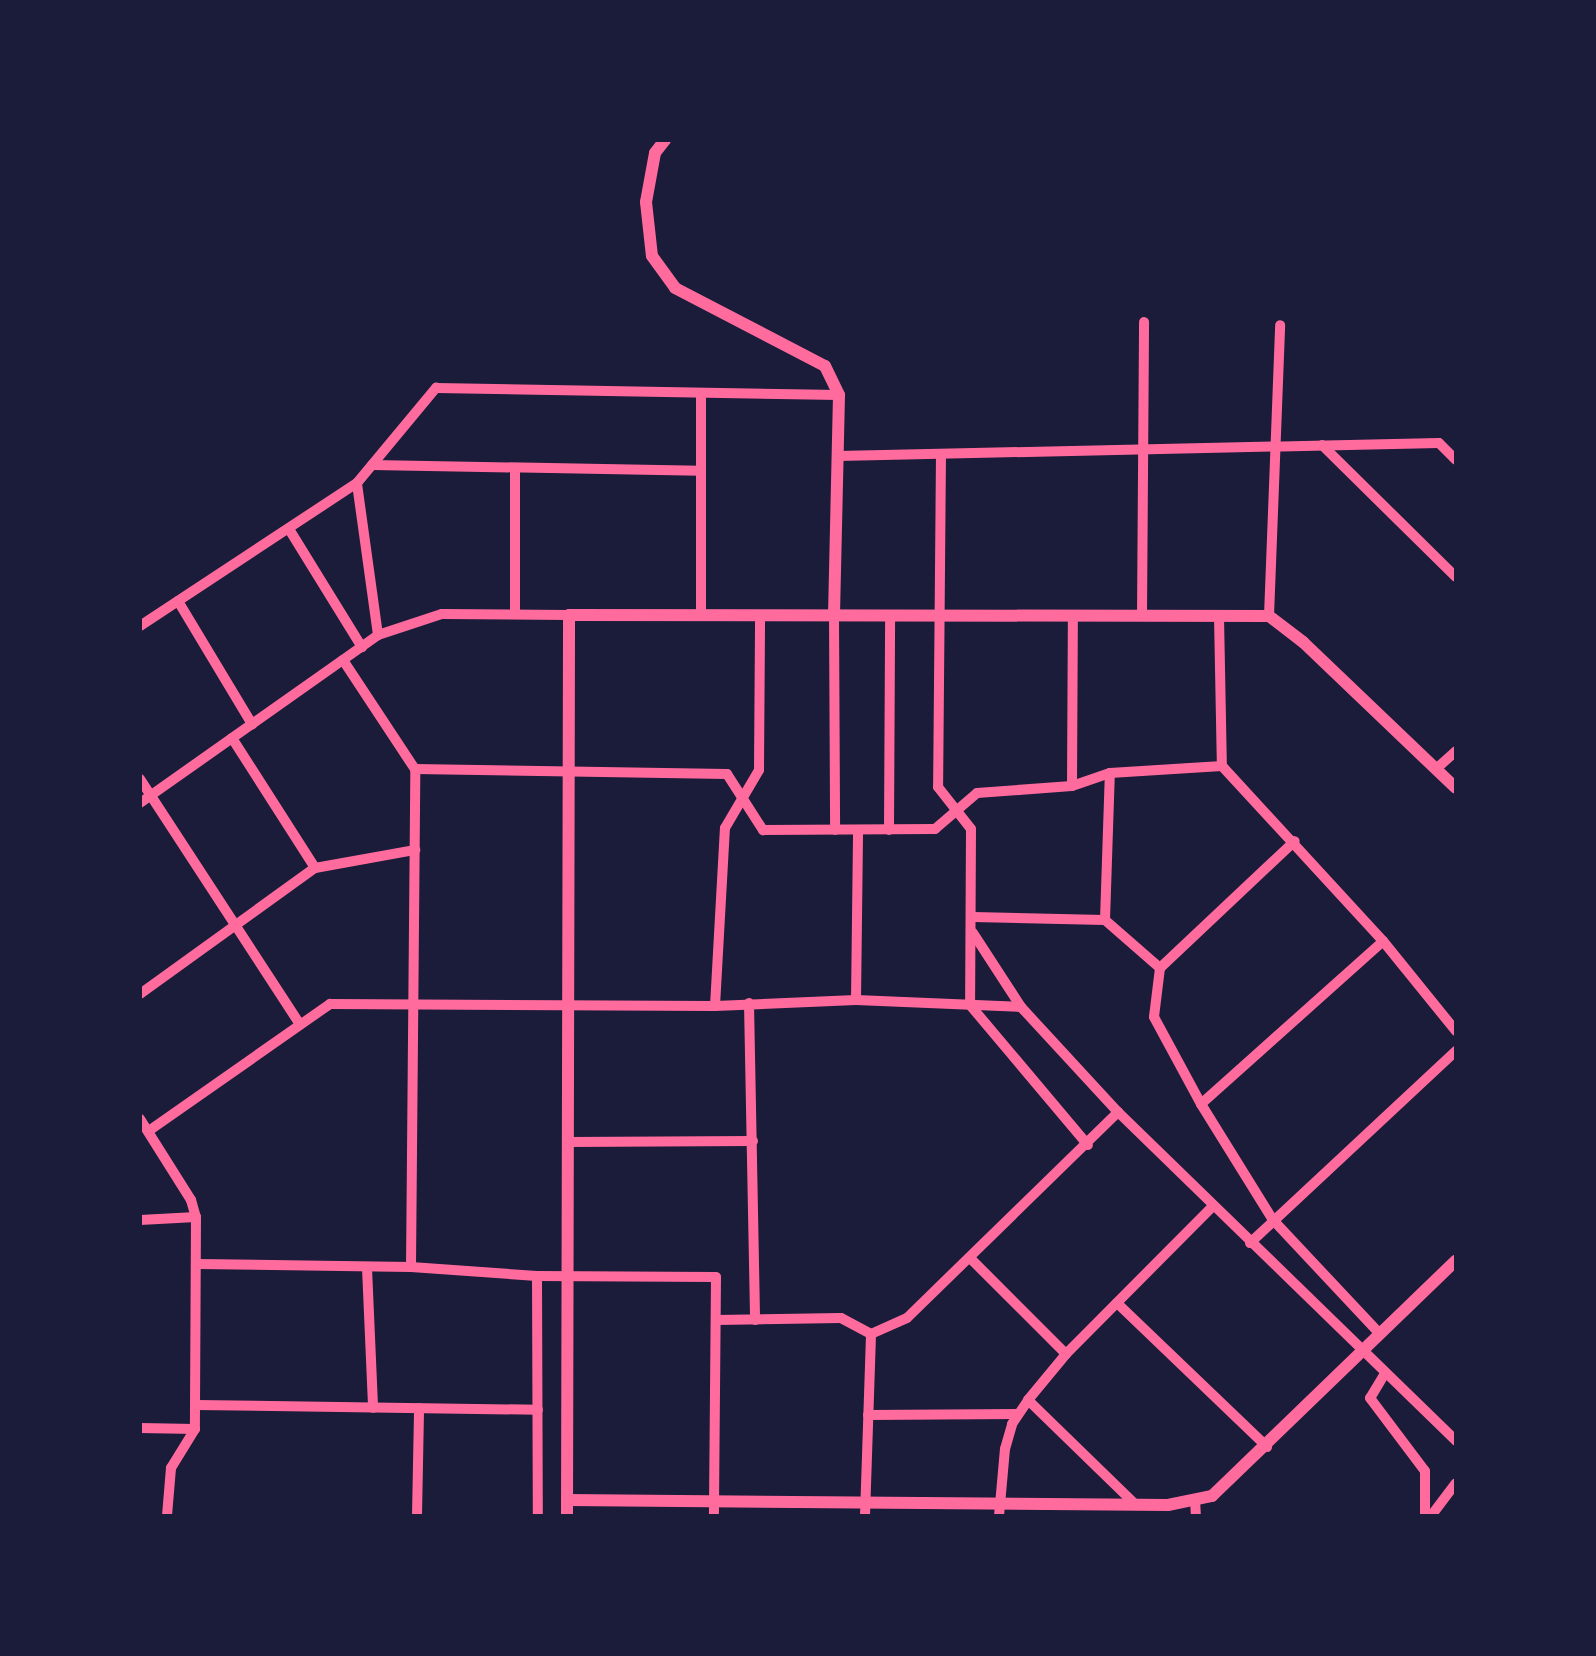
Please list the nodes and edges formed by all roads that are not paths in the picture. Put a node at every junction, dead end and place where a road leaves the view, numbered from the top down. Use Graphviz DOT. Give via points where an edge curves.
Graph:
graph roads {
  1 [pos="664,140"];
  2 [pos="1144,322"];
  3 [pos="1280,325"];
  4 [pos="701,393"];
  5 [pos="839,396"];
  6 [pos="1322,445"];
  7 [pos="1278,446"];
  8 [pos="1143,449"];
  9 [pos="940,454"];
  10 [pos="838,456"];
  11 [pos="1456,460"];
  12 [pos="372,465"];
  13 [pos="515,468"];
  14 [pos="700,472"];
  15 [pos="357,483"];
  16 [pos="289,529"];
  17 [pos="1456,576"];
  18 [pos="178,601"];
  19 [pos="515,614"];
  20 [pos="570,615"];
  21 [pos="701,616"];
  22 [pos="760,616"];
  23 [pos="1073,616"];
  24 [pos="1142,616"];
  25 [pos="1219,616"];
  26 [pos="1269,616"];
  27 [pos="834,617"];
  28 [pos="890,617"];
  29 [pos="942,617"];
  30 [pos="140,626"];
  31 [pos="378,636"];
  32 [pos="362,646"];
  33 [pos="343,660"];
  34 [pos="252,724"];
  35 [pos="232,738"];
  36 [pos="1456,751"];
  37 [pos="1222,766"];
  38 [pos="415,769"];
  39 [pos="1436,769"];
  40 [pos="569,772"];
  41 [pos="1110,773"];
  42 [pos="140,779"];
  43 [pos="1072,786"];
  44 [pos="1456,788"];
  45 [pos="742,798"];
  46 [pos="145,799"];
  47 [pos="956,812"];
  48 [pos="834,830"];
  49 [pos="858,830"];
  50 [pos="888,830"];
  51 [pos="1295,841"];
  52 [pos="415,850"];
  53 [pos="315,868"];
  54 [pos="973,917"];
  55 [pos="1105,920"];
  56 [pos="236,924"];
  57 [pos="973,932"];
  58 [pos="1383,941"];
  59 [pos="1160,968"];
  60 [pos="140,994"];
  61 [pos="856,1000"];
  62 [pos="413,1002"];
  63 [pos="749,1003"];
  64 [pos="568,1005"];
  65 [pos="970,1005"];
  66 [pos="715,1006"];
  67 [pos="1021,1007"];
  68 [pos="300,1024"];
  69 [pos="1456,1031"];
  70 [pos="1456,1051"];
  71 [pos="1201,1104"];
  72 [pos="1118,1112"];
  73 [pos="140,1120"];
  74 [pos="150,1130"];
  75 [pos="753,1141"];
  76 [pos="568,1142"];
  77 [pos="1088,1145"];
  78 [pos="1213,1206"];
  79 [pos="196,1217"];
  80 [pos="140,1220"];
  81 [pos="1273,1220"];
  82 [pos="1250,1243"];
  83 [pos="971,1259"];
  84 [pos="1456,1260"];
  85 [pos="198,1264"];
  86 [pos="411,1267"];
  87 [pos="368,1268"];
  88 [pos="537,1276"];
  89 [pos="568,1276"];
  90 [pos="1117,1303"];
  91 [pos="716,1320"];
  92 [pos="755,1320"];
  93 [pos="870,1334"];
  94 [pos="1380,1334"];
  95 [pos="1361,1353"];
  96 [pos="1066,1354"];
  97 [pos="1384,1375"];
  98 [pos="1028,1400"];
  99 [pos="196,1405"];
  100 [pos="373,1408"];
  101 [pos="419,1408"];
  102 [pos="538,1410"];
  103 [pos="1018,1414"];
  104 [pos="868,1415"];
  105 [pos="140,1428"];
  106 [pos="195,1429"];
  107 [pos="1456,1441"];
  108 [pos="1266,1447"];
  109 [pos="1456,1484"];
  110 [pos="567,1500"];
  111 [pos="1196,1500"];
  112 [pos="1136,1505"];
  113 [pos="714,1509"];
  114 [pos="865,1510"];
  115 [pos="999,1510"];
  116 [pos="167,1516"];
  117 [pos="417,1516"];
  118 [pos="538,1516"];
  119 [pos="567,1516"];
  120 [pos="1196,1516"];
  121 [pos="1428,1516"];
  1 -- 5 [label="street" via="646,202 652,256 675,288 825,366"];
  2 -- 8 [label="street"];
  3 -- 7 [label="street"];
  4 -- 5 [label="street"];
  4 -- 12 [label="street" via="436,388"];
  4 -- 14 [label="street"];
  5 -- 10 [label="street"];
  6 -- 7 [label="street"];
  6 -- 11 [label="street" via="1439,442"];
  6 -- 17 [label="street"];
  7 -- 8 [label="street"];
  7 -- 26 [label="street"];
  8 -- 9 [label="street"];
  8 -- 24 [label="street"];
  9 -- 10 [label="street"];
  9 -- 29 [label="street"];
  10 -- 27 [label="street"];
  12 -- 13 [label="street"];
  12 -- 15 [label="street"];
  13 -- 14 [label="street"];
  13 -- 19 [label="street"];
  14 -- 21 [label="street"];
  15 -- 16 [label="street"];
  15 -- 31 [label="street"];
  16 -- 18 [label="street"];
  16 -- 32 [label="street"];
  18 -- 30 [label="street"];
  18 -- 34 [label="street"];
  19 -- 20 [label="street"];
  19 -- 31 [label="street" via="442,614"];
  20 -- 21 [label="street"];
  20 -- 40 [label="street"];
  21 -- 22 [label="street"];
  22 -- 27 [label="street"];
  22 -- 45 [label="street" via="759,770"];
  23 -- 24 [label="street"];
  23 -- 29 [label="street"];
  23 -- 43 [label="street"];
  24 -- 25 [label="street"];
  25 -- 26 [label="street"];
  25 -- 37 [label="street"];
  26 -- 39 [label="street"];
  27 -- 28 [label="street"];
  27 -- 48 [label="street"];
  28 -- 29 [label="street"];
  28 -- 50 [label="street"];
  29 -- 47 [label="street" via="938,787"];
  31 -- 32 [label="street"];
  32 -- 33 [label="street"];
  33 -- 34 [label="street"];
  33 -- 38 [label="street"];
  34 -- 35 [label="street"];
  35 -- 46 [label="street"];
  35 -- 53 [label="street"];
  36 -- 39 [label="street"];
  37 -- 41 [label="street"];
  37 -- 51 [label="street"];
  38 -- 40 [label="street"];
  38 -- 52 [label="street"];
  39 -- 44 [label="street"];
  40 -- 45 [label="street" via="727,774"];
  40 -- 64 [label="street"];
  41 -- 43 [label="street"];
  41 -- 55 [label="street"];
  42 -- 46 [label="street"];
  43 -- 47 [label="street" via="977,793"];
  45 -- 48 [label="street" via="763,830"];
  45 -- 66 [label="street" via="725,828"];
  46 -- 56 [label="street"];
  47 -- 50 [label="street" via="935,829"];
  47 -- 54 [label="street" via="972,829"];
  48 -- 49 [label="street"];
  49 -- 50 [label="street"];
  49 -- 61 [label="street"];
  51 -- 58 [label="street"];
  51 -- 59 [label="street"];
  52 -- 53 [label="street"];
  52 -- 62 [label="street"];
  53 -- 56 [label="street"];
  54 -- 55 [label="street"];
  54 -- 57 [label="street"];
  55 -- 59 [label="street"];
  56 -- 60 [label="street"];
  56 -- 68 [label="street"];
  57 -- 65 [label="street"];
  57 -- 67 [label="street"];
  58 -- 69 [label="street"];
  58 -- 71 [label="street"];
  59 -- 71 [label="street" via="1154,1017"];
  61 -- 63 [label="street"];
  61 -- 65 [label="street"];
  62 -- 64 [label="street"];
  62 -- 68 [label="street" via="330,1004"];
  62 -- 86 [label="street"];
  63 -- 66 [label="street"];
  63 -- 75 [label="street"];
  64 -- 66 [label="street"];
  64 -- 76 [label="street"];
  65 -- 67 [label="street"];
  65 -- 77 [label="street"];
  67 -- 72 [label="street"];
  68 -- 74 [label="street"];
  70 -- 81 [label="street"];
  71 -- 81 [label="street"];
  72 -- 77 [label="street"];
  72 -- 78 [label="street"];
  73 -- 74 [label="street"];
  74 -- 79 [label="street"];
  75 -- 76 [label="street"];
  75 -- 92 [label="street"];
  76 -- 89 [label="street"];
  77 -- 83 [label="street"];
  78 -- 82 [label="street"];
  78 -- 90 [label="street"];
  79 -- 80 [label="street"];
  79 -- 85 [label="street"];
  81 -- 82 [label="street"];
  81 -- 94 [label="street"];
  82 -- 95 [label="street"];
  83 -- 93 [label="street" via="907,1318"];
  83 -- 96 [label="street"];
  84 -- 94 [label="street"];
  85 -- 87 [label="street"];
  85 -- 99 [label="street"];
  86 -- 87 [label="street"];
  86 -- 88 [label="street"];
  87 -- 100 [label="street"];
  88 -- 89 [label="street"];
  88 -- 102 [label="street"];
  89 -- 91 [label="street" via="716,1277"];
  89 -- 110 [label="street"];
  90 -- 96 [label="street"];
  90 -- 108 [label="street"];
  91 -- 92 [label="street"];
  91 -- 113 [label="street"];
  92 -- 93 [label="street" via="841,1318"];
  93 -- 104 [label="street"];
  94 -- 95 [label="street"];
  95 -- 97 [label="street"];
  95 -- 108 [label="street"];
  96 -- 98 [label="street"];
  97 -- 107 [label="street"];
  97 -- 121 [label="street" via="1370,1398 1425,1471"];
  98 -- 103 [label="street"];
  98 -- 112 [label="street"];
  99 -- 100 [label="street"];
  99 -- 106 [label="street"];
  100 -- 101 [label="street"];
  101 -- 102 [label="street"];
  101 -- 117 [label="street"];
  102 -- 118 [label="street"];
  103 -- 104 [label="street"];
  103 -- 115 [label="street" via="1005,1449"];
  104 -- 114 [label="street"];
  105 -- 106 [label="street"];
  106 -- 116 [label="street" via="171,1468"];
  108 -- 111 [label="street" via="1212,1496"];
  109 -- 121 [label="street"];
  110 -- 113 [label="street"];
  110 -- 119 [label="street"];
  111 -- 112 [label="street"];
  111 -- 120 [label="street"];
  112 -- 115 [label="street"];
  113 -- 114 [label="street"];
  114 -- 115 [label="street"];
}
